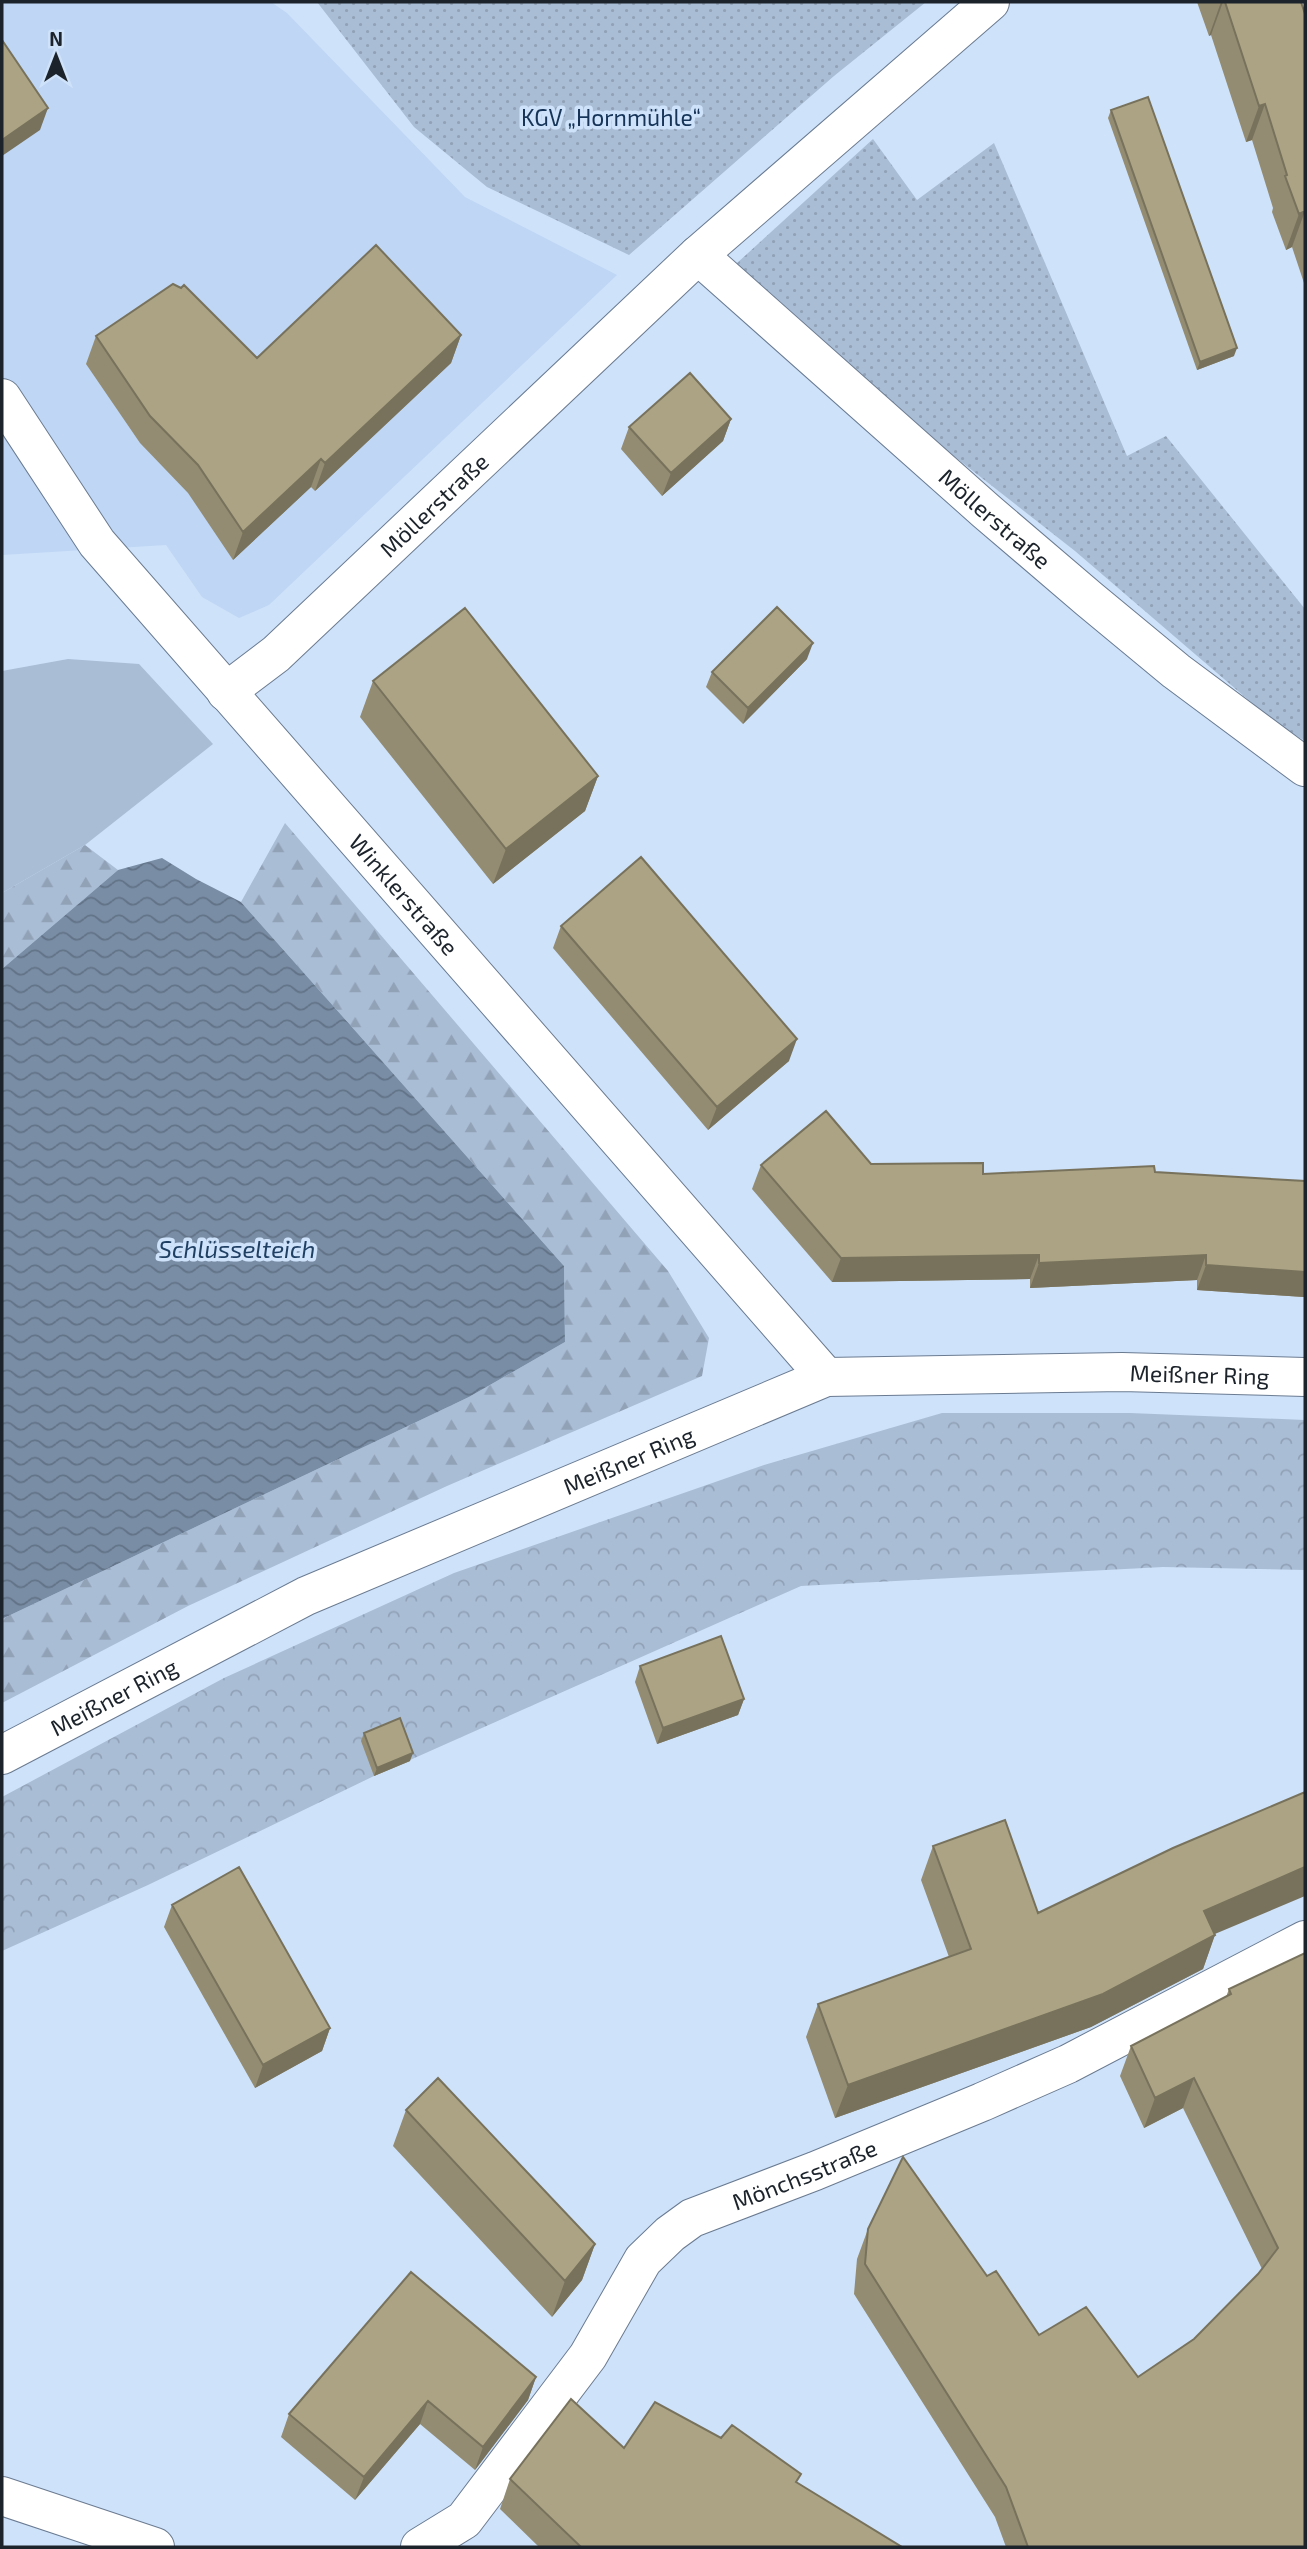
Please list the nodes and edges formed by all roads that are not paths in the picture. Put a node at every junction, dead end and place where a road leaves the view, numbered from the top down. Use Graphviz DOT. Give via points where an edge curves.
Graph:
graph roads {
  1 [pos="990,2"];
  2 [pos="698,255"];
  3 [pos="2,398"];
  4 [pos="226,692"];
  5 [pos="1305,767"];
  6 [pos="826,1377"];
  7 [pos="1305,1377"];
  8 [pos="2,1755"];
  9 [pos="1305,1940"];
  10 [pos="2,2496"];
  11 [pos="155,2547"];
  12 [pos="420,2547"];
  1 -- 2 [label="street, Möllerstraße"];
  2 -- 4 [label="street, Möllerstraße" via="276,654"];
  2 -- 5 [label="street, Möllerstraße" via="1089,599"];
  3 -- 4 [label="street, Winklerstraße" via="97,543"];
  4 -- 6 [label="street, Winklerstraße"];
  6 -- 7 [label="street, Meißner Ring" via="1122,1372"];
  6 -- 8 [label="street, Meißner Ring" via="306,1595"];
  9 -- 12 [label="street, Mönchsstraße" via="1068,2064 692,2218 643,2260 588,2356 464,2520"];
  10 -- 11 [label="street"];
}
